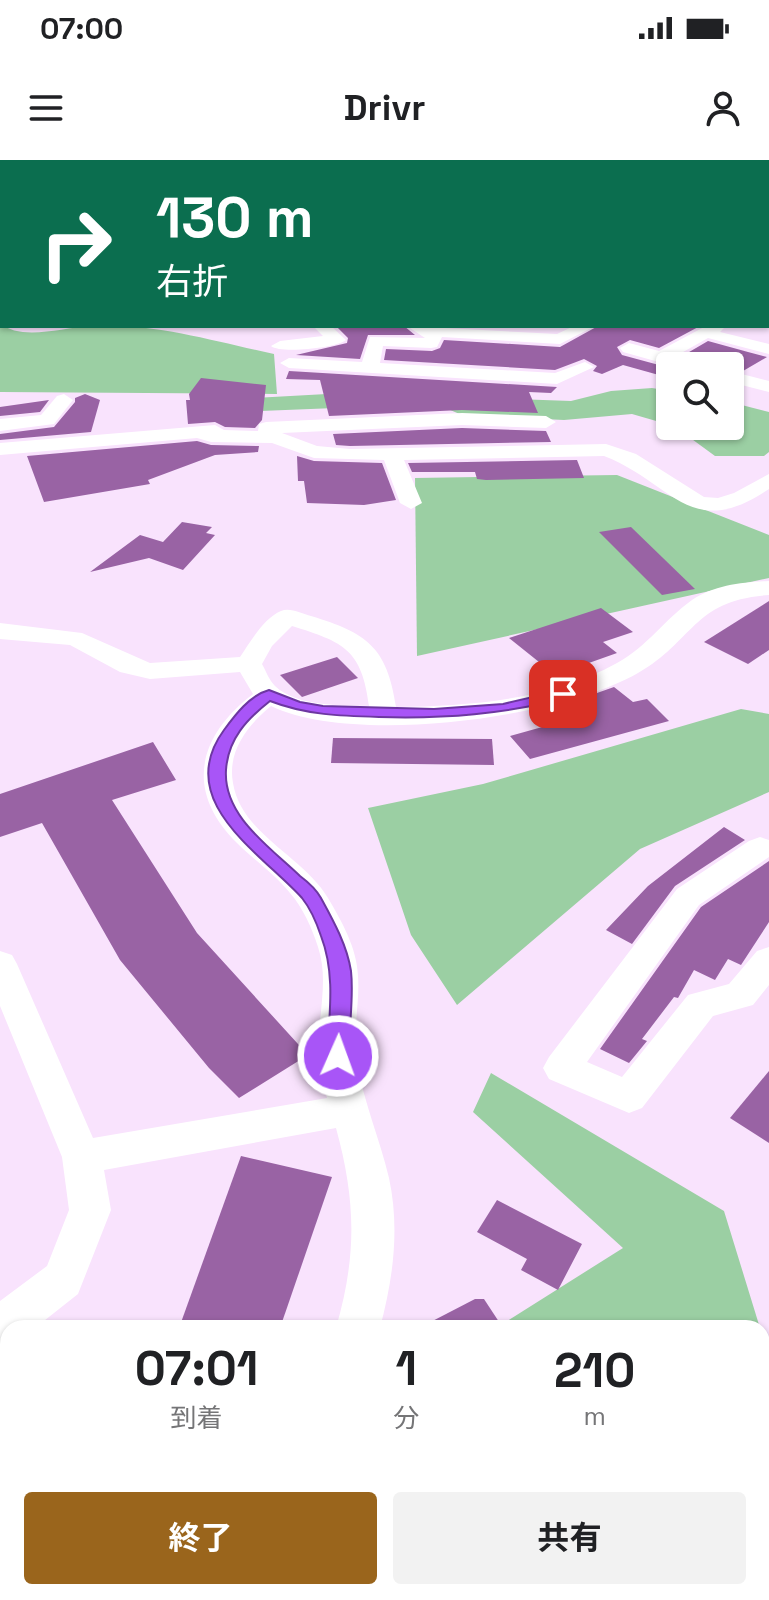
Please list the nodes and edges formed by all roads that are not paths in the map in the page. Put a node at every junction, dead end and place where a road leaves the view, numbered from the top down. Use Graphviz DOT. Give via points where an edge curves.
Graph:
graph roads {
  1 [pos="323,328"];
  2 [pos="422,328"];
  3 [pos="583,328"];
  4 [pos="712,329"];
  5 [pos="436,332"];
  6 [pos="522,344"];
  7 [pos="280,346"];
  8 [pos="629,348"];
  9 [pos="768,348"];
  10 [pos="670,352"];
  11 [pos="656,356"];
  12 [pos="289,363"];
  13 [pos="370,367"];
  14 [pos="585,367"];
  15 [pos="744,380"];
  16 [pos="769,387"];
  17 [pos="64,400"];
  18 [pos="546,422"];
  19 [pos="0,425"];
  20 [pos="195,432"];
  21 [pos="0,449"];
  22 [pos="392,454"];
  23 [pos="769,480"];
  24 [pos="411,503"];
  25 [pos="769,588"];
  26 [pos="0,631"];
  27 [pos="249,664"];
  28 [pos="269,695"];
  29 [pos="384,713"];
  30 [pos="760,848"];
  31 [pos="769,960"];
  32 [pos="0,964"];
  33 [pos="348,1110"];
  34 [pos="82,1157"];
  35 [pos="10,1320"];
  36 [pos="360,1320"];
  1 -- 7 [label="street" via="337,340"];
  2 -- 5 [label="street"];
  3 -- 6 [label="street" via="560,339"];
  4 -- 9 [label="street"];
  4 -- 10 [label="street"];
  5 -- 6 [label="street"];
  5 -- 13 [label="street" via="431,343 376,341"];
  6 -- 13 [label="street"];
  6 -- 14 [label="street" via="557,379"];
  8 -- 11 [label="street"];
  12 -- 13 [label="street"];
  15 -- 16 [label="street"];
  17 -- 19 [label="street" via="47,420"];
  18 -- 20 [label="street" via="462,419"];
  20 -- 21 [label="street"];
  20 -- 22 [label="street" via="274,437 314,452"];
  22 -- 23 [label="street" via="606,450 621,454 676,493 713,505 747,498"];
  22 -- 24 [label="street"];
  25 -- 29 [label="street" via="710,599 646,657 582,689 466,713"];
  26 -- 27 [label="street" via="73,638 150,671"];
  27 -- 28 [label="street"];
  27 -- 29 [label="street" via="287,617 339,634 364,651 376,671"];
  28 -- 29 [label="street" via="323,711"];
  28 -- 33 [label="street" via="244,714 227,738 217,784 234,820 311,897 331,935 341,971 338,1056"];
  30 -- 31 [label="street" via="688,897 562,1068 629,1097 701,1005 741,995"];
  32 -- 34 [label="street"];
  33 -- 34 [label="street"];
  33 -- 36 [label="street" via="371,1194 375,1239"];
  34 -- 35 [label="street" via="90,1210 63,1280"];
}
